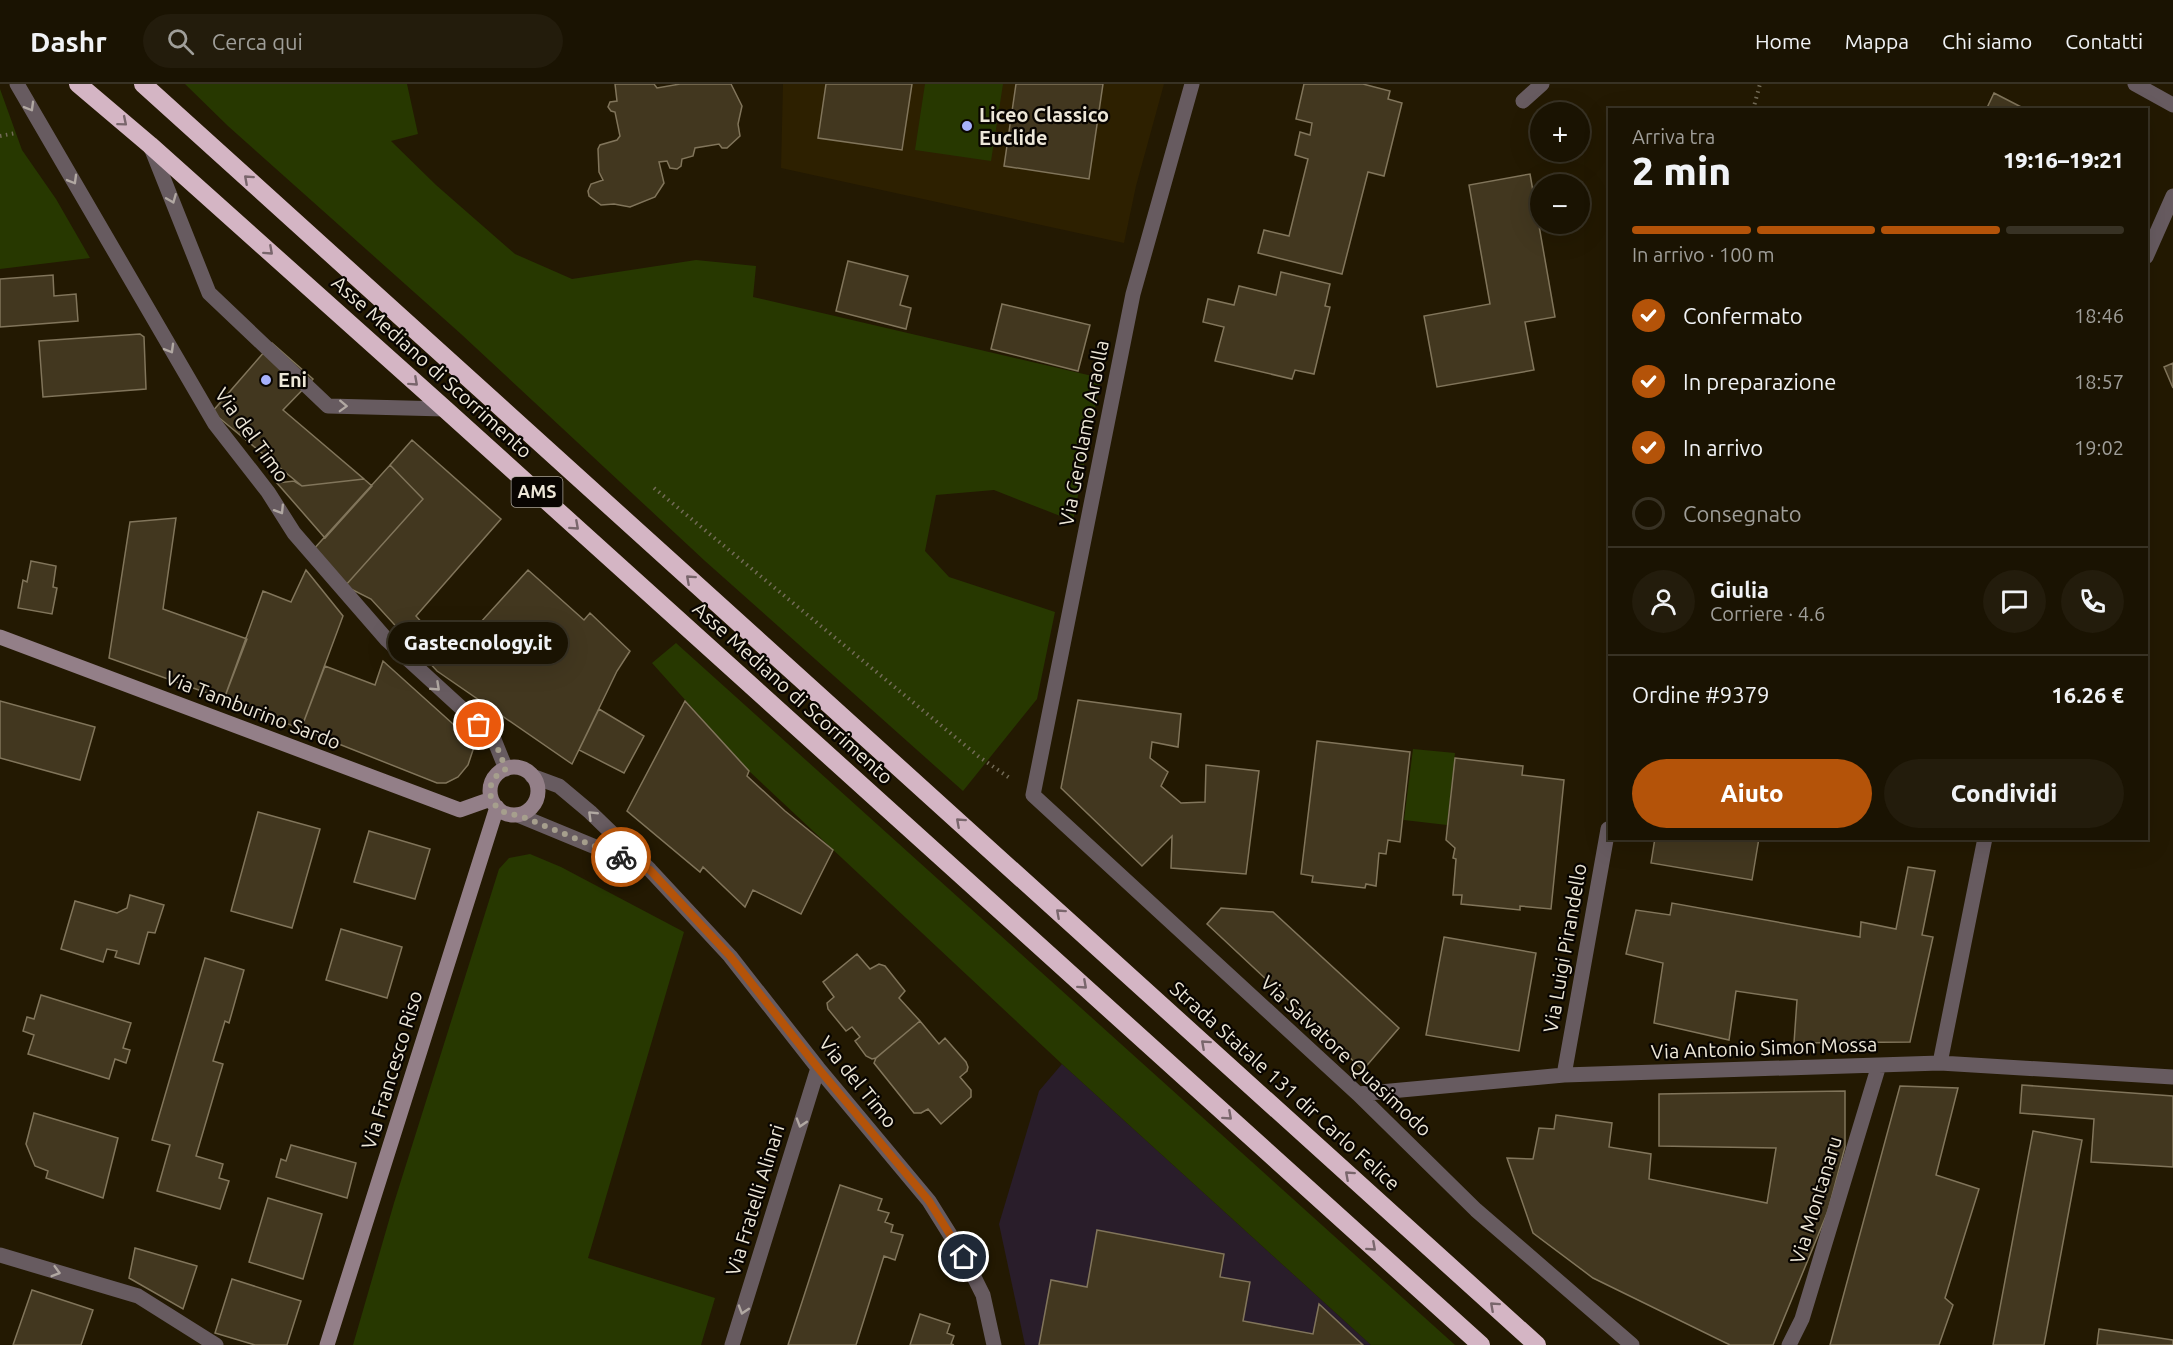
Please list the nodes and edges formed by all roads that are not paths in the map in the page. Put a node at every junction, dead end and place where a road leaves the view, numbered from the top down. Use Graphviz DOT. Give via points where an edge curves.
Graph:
graph roads {
  1 [pos="17,84"];
  2 [pos="78,84"];
  3 [pos="143,84"];
  4 [pos="1192,84"];
  5 [pos="1542,84"];
  6 [pos="2134,84"];
  7 [pos="1523,101"];
  8 [pos="2173,105"];
  9 [pos="150,145"];
  10 [pos="2173,196"];
  11 [pos="2148,252"];
  12 [pos="445,409"];
  13 [pos="0,637"];
  14 [pos="506,769"];
  15 [pos="532,776"];
  16 [pos="1033,795"];
  17 [pos="494,803"];
  18 [pos="518,815"];
  19 [pos="1608,829"];
  20 [pos="1984,840"];
  21 [pos="1004,861"];
  22 [pos="650,870"];
  23 [pos="1940,1063"];
  24 [pos="1879,1065"];
  25 [pos="818,1068"];
  26 [pos="1563,1075"];
  27 [pos="2173,1077"];
  28 [pos="1358,1094"];
  29 [pos="0,1255"];
  30 [pos="216,1345"];
  31 [pos="327,1345"];
  32 [pos="732,1345"];
  33 [pos="994,1345"];
  34 [pos="1481,1345"];
  35 [pos="1537,1345"];
  36 [pos="1632,1345"];
  37 [pos="1789,1345"];
  1 -- 14 [label="street, Via del Timo, one-way" via="215,424 268,492 294,533 387,640 493,737"];
  2 -- 9 [label="highway, Asse Mediano di Scorrimento / AMS, one-way"];
  21 -- 3 [label="highway, Asse Mediano di Scorrimento / AMS, one-way"];
  4 -- 16 [label="street, Via Gerolamo Araolla" via="1133,294"];
  5 -- 7 [label="street"];
  6 -- 8 [label="street"];
  9 -- 12 [label="highway, Asse Mediano di Scorrimento / AMS, one-way"];
  9 -- 12 [label="street, one-way" via="209,293 328,405"];
  10 -- 11 [label="street"];
  12 -- 34 [label="highway, Asse Mediano di Scorrimento / AMS, one-way"];
  13 -- 17 [label="street, Via Tamburino Sardo" via="460,810"];
  14 -- 15 [label="street" via="519,768"];
  14 -- 17 [label="street" via="494,779"];
  15 -- 18 [label="street" via="537,797 531,808"];
  22 -- 15 [label="street, Via del Timo, one-way" via="559,786"];
  16 -- 28 [label="street, Via Salvatore Quasimodo"];
  17 -- 18 [label="street" via="505,813"];
  17 -- 31 [label="street, Via Francesco Riso"];
  18 -- 22 [label="street, Via del Timo"];
  19 -- 26 [label="street, Via Luigi Pirandello"];
  20 -- 23 [label="street"];
  35 -- 21 [label="highway, Strada Statale 131 dir Carlo Felice, one-way"];
  22 -- 25 [label="street, Via del Timo" via="730,956"];
  23 -- 24 [label="street, Via Antonio Simon Mossa"];
  23 -- 27 [label="street, Via Antonio Simon Mossa"];
  24 -- 26 [label="street, Via Antonio Simon Mossa"];
  24 -- 37 [label="street, Via Montanaru" via="1802,1319"];
  25 -- 32 [label="street, Via Fratelli Alinari, one-way"];
  25 -- 33 [label="street, Via del Timo" via="929,1201 983,1295"];
  26 -- 28 [label="street, Via Antonio Simon Mossa"];
  28 -- 36 [label="street, Via Salvatore Quasimodo" via="1476,1210"];
  29 -- 30 [label="street, one-way" via="138,1296"];
}
